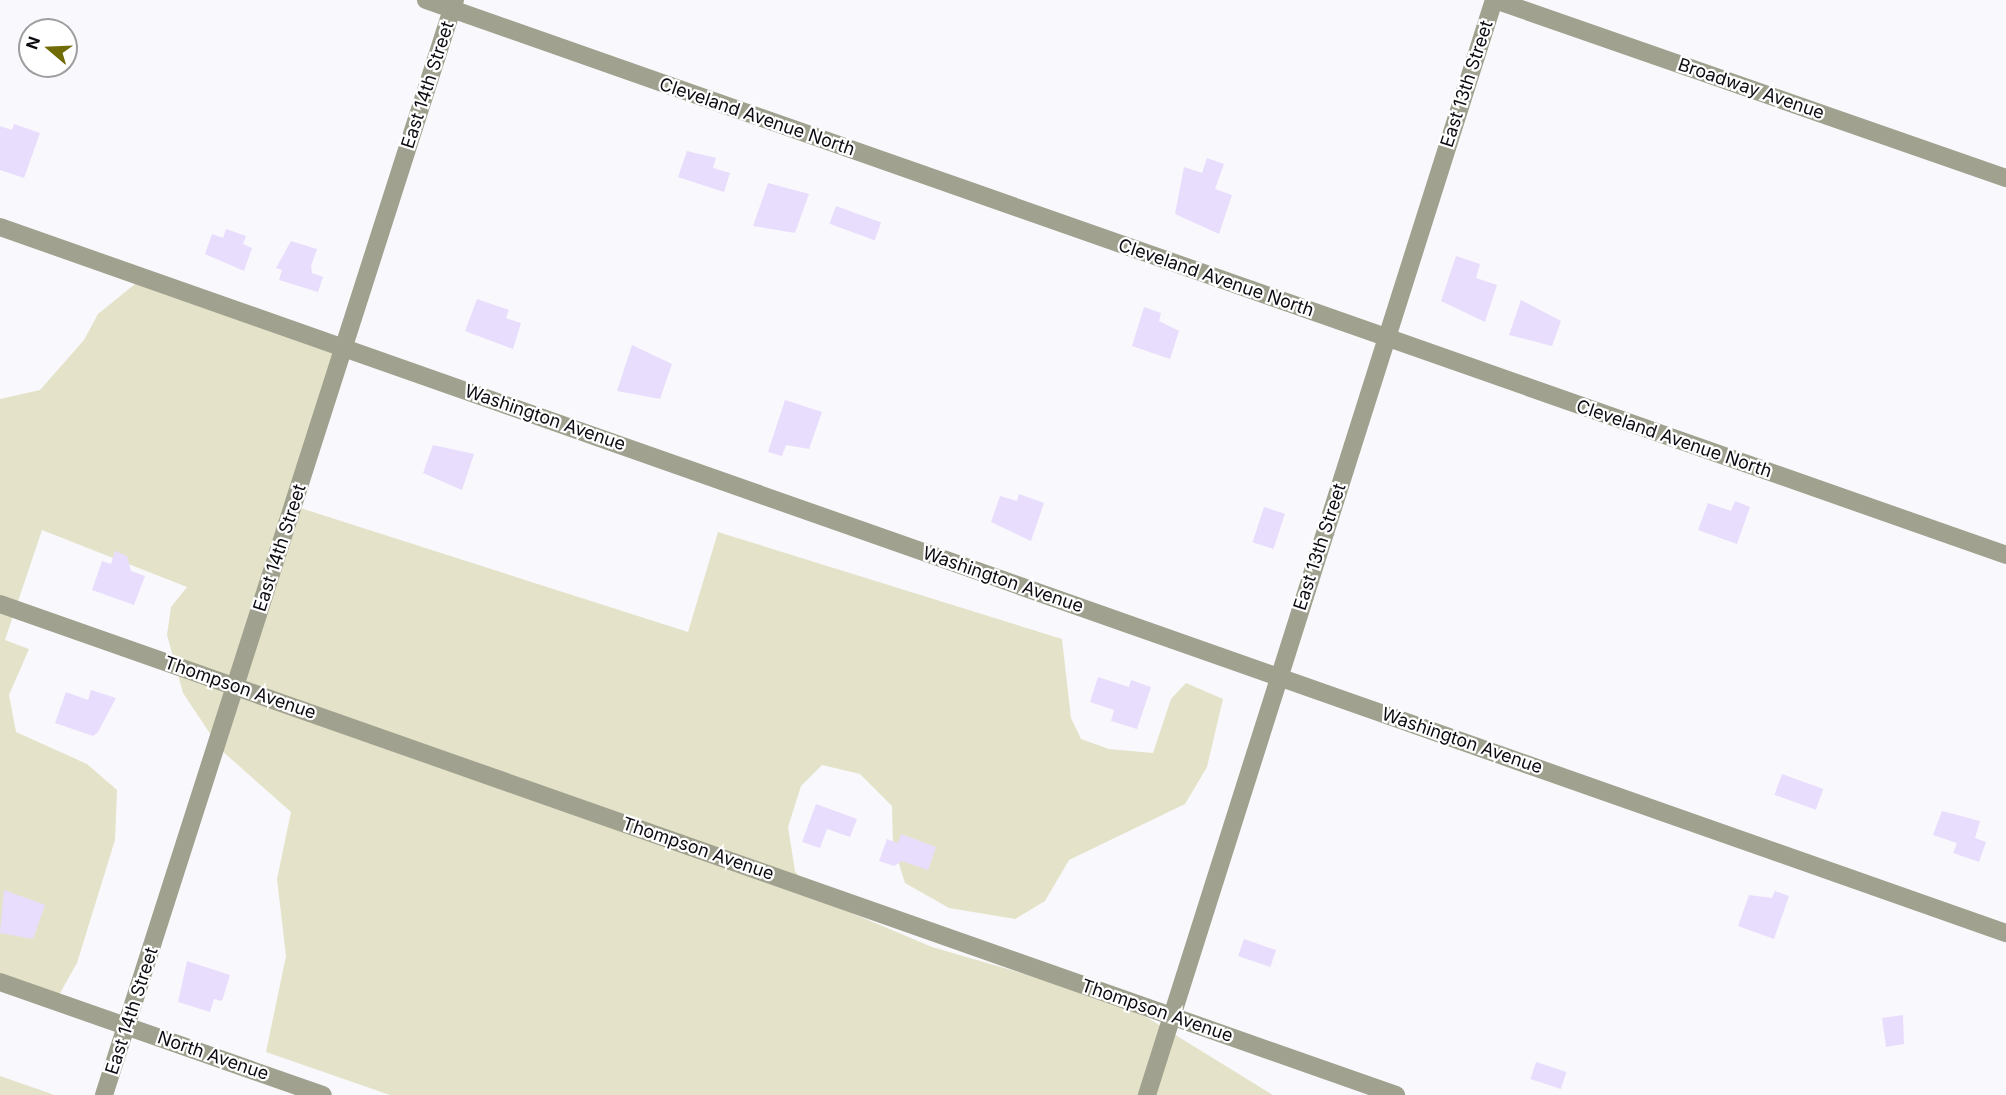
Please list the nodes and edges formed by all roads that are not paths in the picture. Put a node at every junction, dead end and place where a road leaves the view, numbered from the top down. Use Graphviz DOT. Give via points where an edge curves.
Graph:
graph roads {
  1 [pos="426,0"];
  2 [pos="1495,0"];
  3 [pos="453,4"];
  4 [pos="2006,178"];
  5 [pos="0,227"];
  6 [pos="1386,338"];
  7 [pos="344,348"];
  8 [pos="2006,555"];
  9 [pos="0,604"];
  10 [pos="1279,677"];
  11 [pos="236,687"];
  12 [pos="2006,933"];
  13 [pos="0,982"];
  14 [pos="1172,1016"];
  15 [pos="127,1026"];
  16 [pos="104,1095"];
  17 [pos="323,1095"];
  18 [pos="1147,1095"];
  19 [pos="1396,1095"];
  1 -- 3 [label="street, Cleveland Avenue North"];
  2 -- 4 [label="street, Broadway Avenue"];
  2 -- 6 [label="street, East 13th Street"];
  3 -- 6 [label="street, Cleveland Avenue North"];
  3 -- 7 [label="street, East 14th Street"];
  5 -- 7 [label="street, Washington Avenue"];
  6 -- 8 [label="street, Cleveland Avenue North"];
  6 -- 10 [label="street, East 13th Street"];
  7 -- 10 [label="street, Washington Avenue"];
  7 -- 11 [label="street, East 14th Street"];
  9 -- 11 [label="street, Thompson Avenue"];
  10 -- 12 [label="street, Washington Avenue"];
  10 -- 14 [label="street, East 13th Street"];
  11 -- 14 [label="street, Thompson Avenue"];
  11 -- 15 [label="street, East 14th Street"];
  13 -- 15 [label="street, North Avenue"];
  14 -- 18 [label="street, East 13th Street"];
  14 -- 19 [label="street, Thompson Avenue"];
  15 -- 16 [label="street, East 14th Street"];
  15 -- 17 [label="street, North Avenue"];
}
